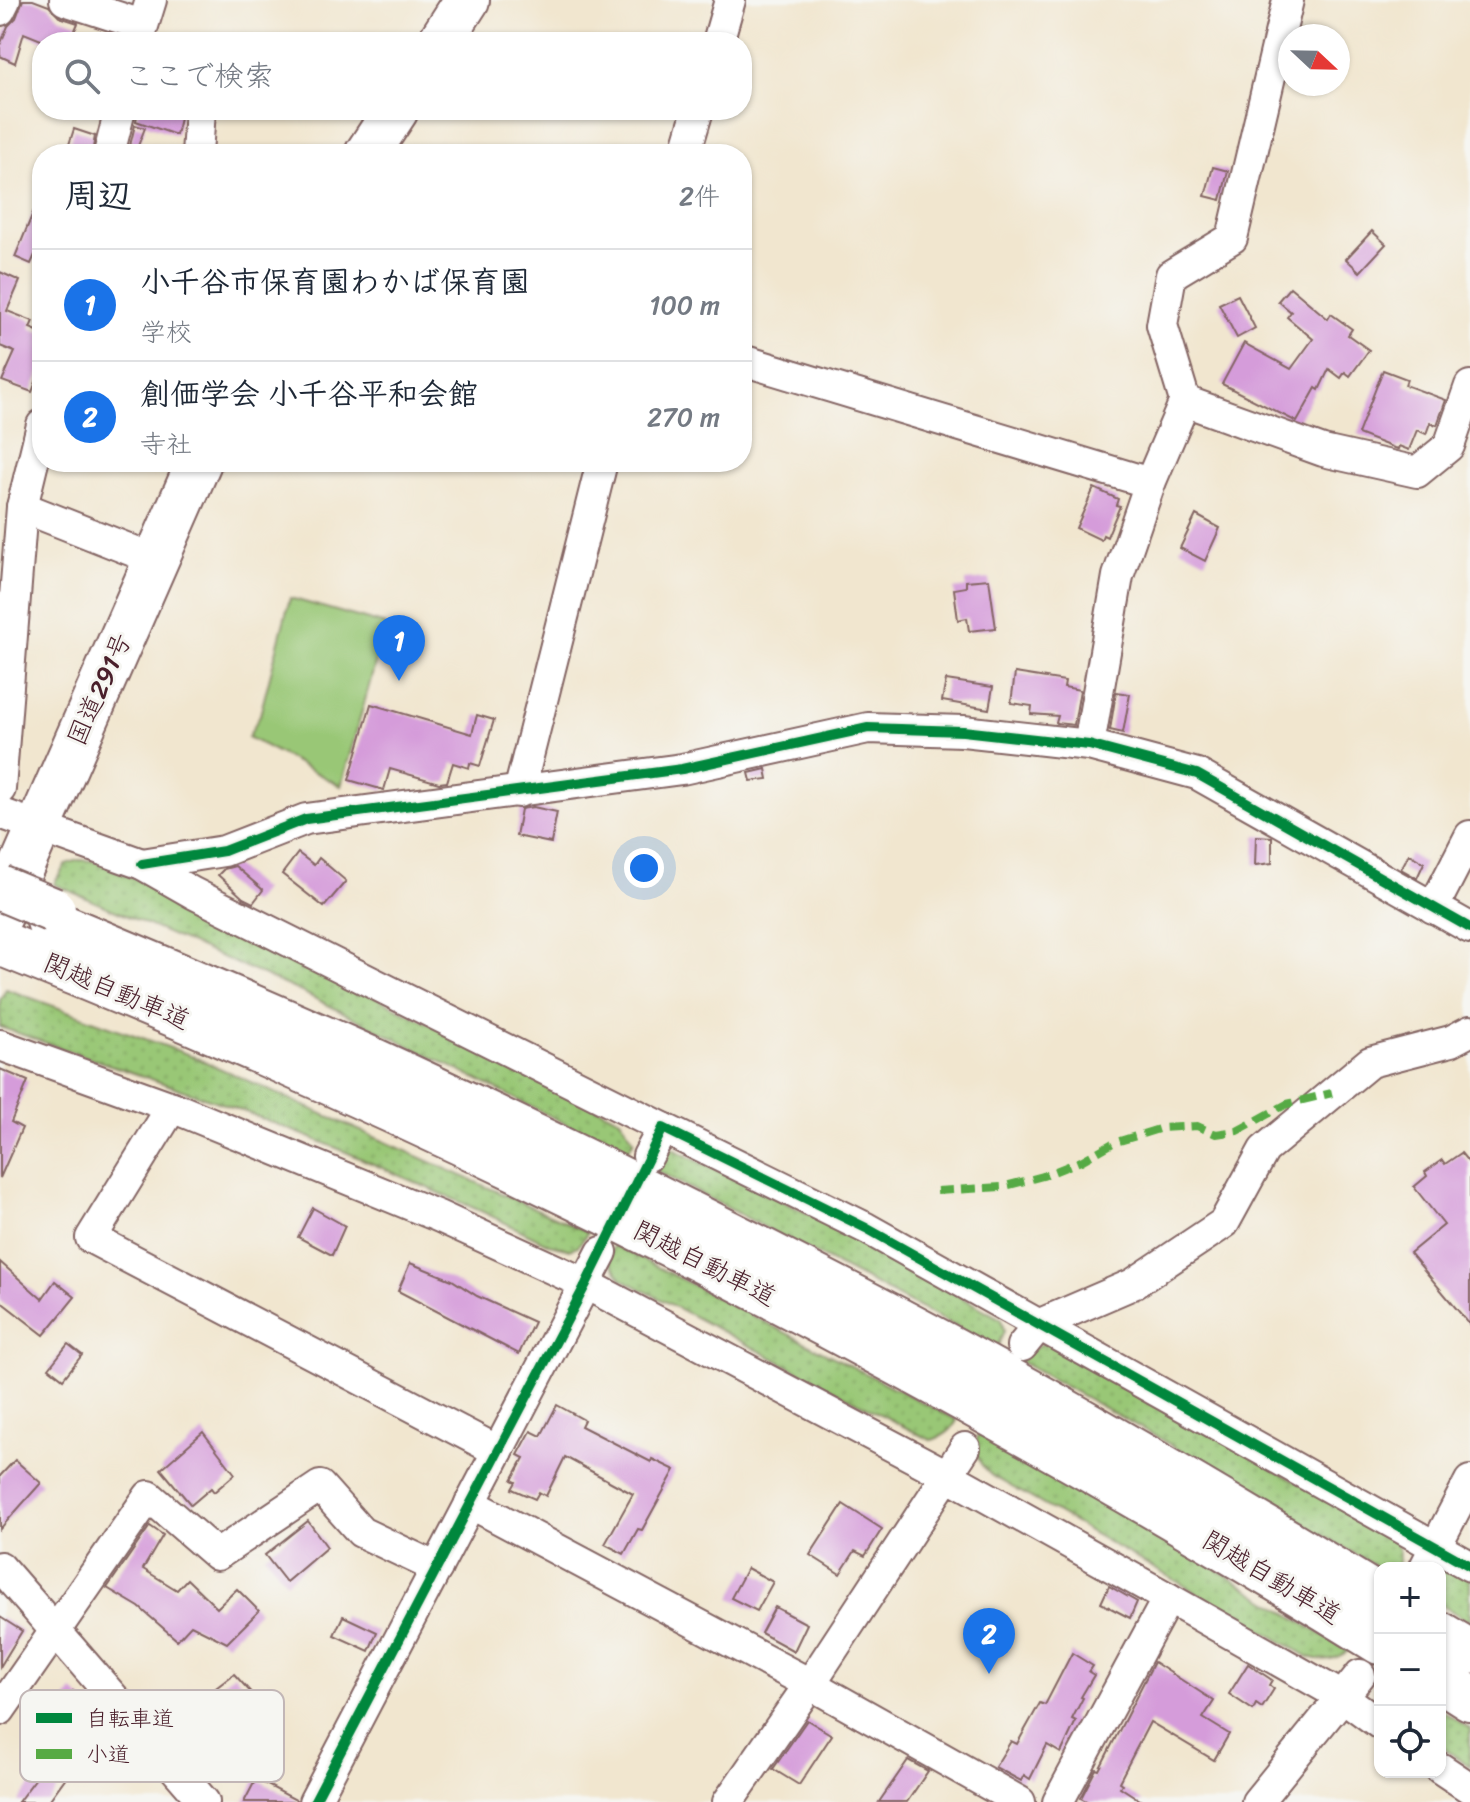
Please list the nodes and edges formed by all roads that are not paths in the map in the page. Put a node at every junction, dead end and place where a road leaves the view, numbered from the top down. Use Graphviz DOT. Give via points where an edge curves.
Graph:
graph roads {
  1 [pos="5,0"];
  2 [pos="65,0"];
  3 [pos="467,0"];
  4 [pos="730,0"];
  5 [pos="1288,0"];
  6 [pos="0,10"];
  7 [pos="144,22"];
  8 [pos="446,32"];
  9 [pos="721,32"];
  10 [pos="118,120"];
  11 [pos="199,120"];
  12 [pos="389,120"];
  13 [pos="695,120"];
  14 [pos="112,144"];
  15 [pos="198,144"];
  16 [pos="374,144"];
  17 [pos="688,144"];
  18 [pos="752,363"];
  19 [pos="1470,386"];
  20 [pos="1185,401"];
  21 [pos="32,466"];
  22 [pos="195,472"];
  23 [pos="599,472"];
  24 [pos="1150,483"];
  25 [pos="22,507"];
  26 [pos="156,560"];
  27 [pos="1089,745"];
  28 [pos="0,789"];
  29 [pos="519,792"];
  30 [pos="20,820"];
  31 [pos="1470,836"];
  32 [pos="142,864"];
  33 [pos="0,888"];
  34 [pos="0,901"];
  35 [pos="1433,908"];
  36 [pos="0,916"];
  37 [pos="1470,928"];
  38 [pos="28,944"];
  39 [pos="1470,1031"];
  40 [pos="0,1045"];
  41 [pos="359,1075"];
  42 [pos="172,1107"];
  43 [pos="663,1128"];
  44 [pos="648,1156"];
  45 [pos="602,1252"];
  46 [pos="586,1284"];
  47 [pos="1031,1335"];
  48 [pos="965,1448"];
  49 [pos="498,1451"];
  50 [pos="947,1475"];
  51 [pos="1470,1481"];
  52 [pos="470,1503"];
  53 [pos="1445,1542"];
  54 [pos="1470,1566"];
  55 [pos="0,1567"];
  56 [pos="437,1568"];
  57 [pos="1374,1594"];
  58 [pos="1168,1598"];
  59 [pos="55,1631"];
  60 [pos="1446,1638"];
  61 [pos="1470,1652"];
  62 [pos="1361,1672"];
  63 [pos="1446,1683"];
  64 [pos="810,1684"];
  65 [pos="106,1690"];
  66 [pos="1470,1698"];
  67 [pos="1374,1708"];
  68 [pos="0,1710"];
  69 [pos="1446,1772"];
  70 [pos="187,1782"];
  71 [pos="1470,1788"];
  72 [pos="204,1802"];
  73 [pos="314,1802"];
  74 [pos="728,1802"];
  75 [pos="1020,1802"];
  76 [pos="1058,1802"];
  77 [pos="1257,1802"];
  1 -- 6 [label="street"];
  2 -- 7 [label="street"];
  3 -- 8 [label="highway"];
  4 -- 9 [label="street"];
  5 -- 20 [label="street" via="1232,238 1171,275 1162,325"];
  10 -- 14 [label="street"];
  11 -- 15 [label="street"];
  12 -- 16 [label="highway"];
  13 -- 17 [label="street"];
  18 -- 24 [label="street"];
  19 -- 20 [label="street" via="1449,446 1417,472 1323,451"];
  20 -- 24 [label="street"];
  21 -- 25 [label="street"];
  22 -- 26 [label="highway, 国道291号"];
  23 -- 29 [label="street"];
  24 -- 27 [label="street" via="1118,576"];
  25 -- 26 [label="street"];
  25 -- 28 [label="street"];
  26 -- 30 [label="highway, 国道291号"];
  27 -- 29 [label="street" via="963,731 868,728 682,769"];
  27 -- 35 [label="street" via="1197,774"];
  29 -- 32 [label="street" via="306,819 224,851"];
  30 -- 32 [label="street"];
  30 -- 36 [label="highway, 国道291号"];
  31 -- 35 [label="street"];
  32 -- 43 [label="street"];
  33 -- 38 [label="highway, bridge"];
  34 -- 38 [label="highway, 関越自動車道"];
  35 -- 37 [label="street"];
  38 -- 41 [label="highway, 関越自動車道"];
  39 -- 47 [label="street" via="1370,1062 1264,1150 1224,1223 1133,1284"];
  40 -- 42 [label="street"];
  41 -- 57 [label="highway, 関越自動車道" via="541,1139 901,1322 1116,1441"];
  41 -- 62 [label="highway, 関越自動車道" via="593,1207 883,1355 1109,1481"];
  42 -- 46 [label="street" via="438,1216"];
  42 -- 49 [label="street" via="91,1238"];
  43 -- 44 [label="street"];
  43 -- 47 [label="street" via="866,1228"];
  45 -- 46 [label="street"];
  46 -- 49 [label="street"];
  46 -- 50 [label="street"];
  47 -- 53 [label="street"];
  48 -- 50 [label="street"];
  49 -- 52 [label="street"];
  50 -- 58 [label="street"];
  50 -- 64 [label="street"];
  51 -- 53 [label="street"];
  52 -- 56 [label="street"];
  52 -- 64 [label="street"];
  53 -- 54 [label="street"];
  55 -- 59 [label="street"];
  56 -- 59 [label="street" via="361,1532 320,1486 217,1555 149,1496"];
  56 -- 73 [label="street"];
  58 -- 62 [label="street"];
  58 -- 76 [label="street"];
  59 -- 65 [label="street"];
  59 -- 68 [label="street"];
  60 -- 61 [label="highway"];
  62 -- 67 [label="street"];
  62 -- 77 [label="street"];
  63 -- 66 [label="highway"];
  64 -- 74 [label="street"];
  64 -- 75 [label="street"];
  69 -- 71 [label="street"];
  70 -- 72 [label="street"];
}
